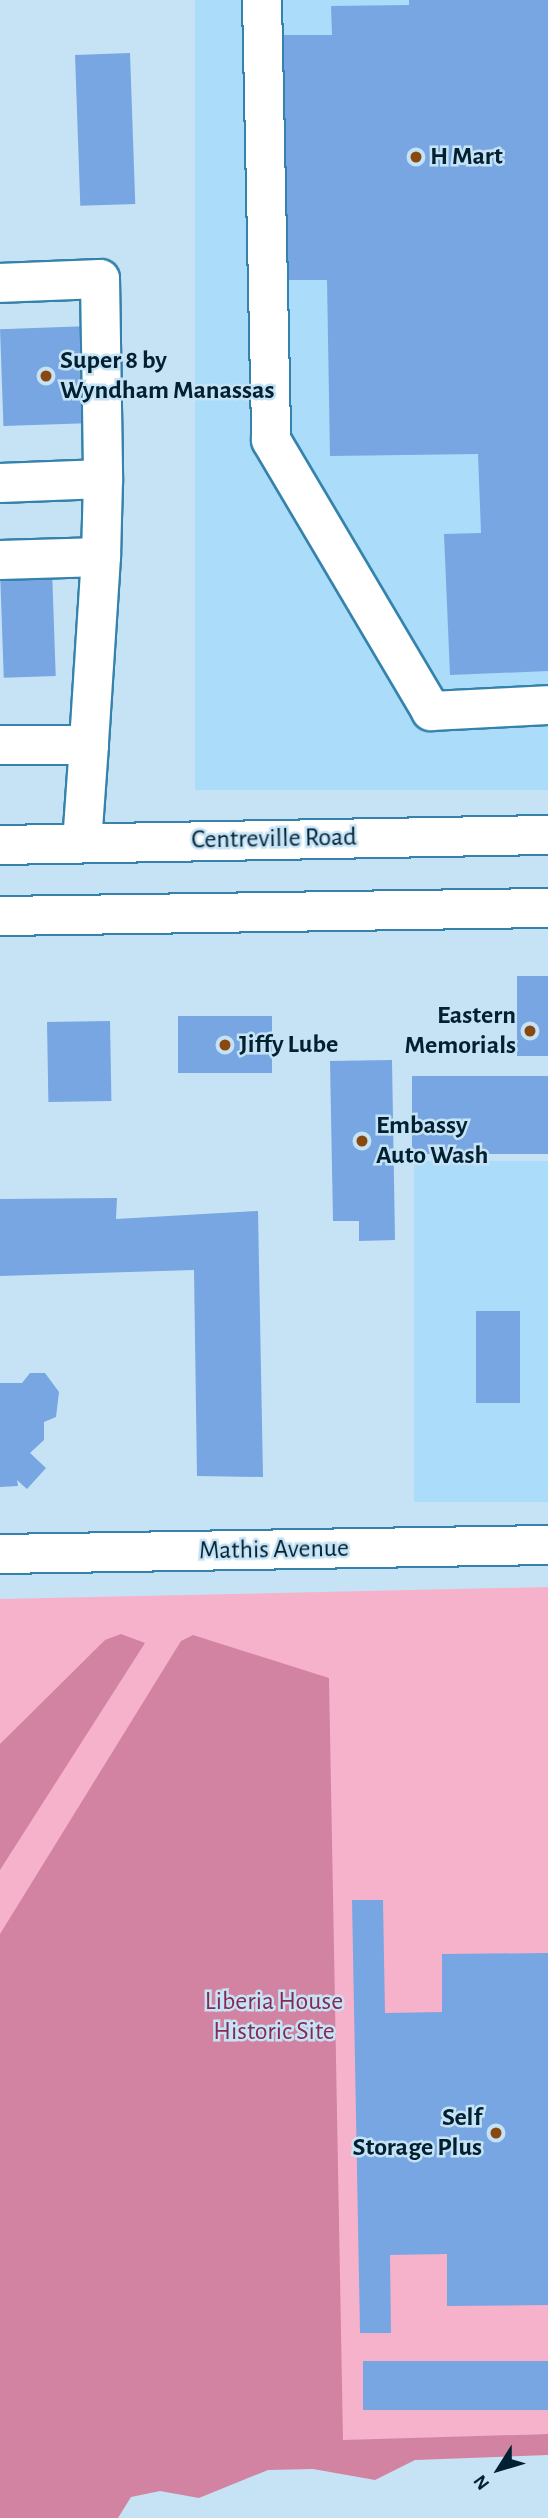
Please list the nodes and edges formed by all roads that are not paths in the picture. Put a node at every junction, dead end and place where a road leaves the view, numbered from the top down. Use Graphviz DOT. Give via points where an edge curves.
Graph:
graph roads {
  1 [pos="262,0"];
  2 [pos="0,283"];
  3 [pos="103,479"];
  4 [pos="0,483"];
  5 [pos="101,557"];
  6 [pos="0,560"];
  7 [pos="548,705"];
  8 [pos="0,745"];
  9 [pos="89,745"];
  10 [pos="548,835"];
  11 [pos="82,842"];
  12 [pos="0,845"];
  13 [pos="548,908"];
  14 [pos="485,910"];
  15 [pos="0,916"];
  16 [pos="548,924"];
  17 [pos="548,1545"];
  18 [pos="0,1554"];
  1 -- 7 [label="main road" via="271,440 431,711"];
  2 -- 3 [label="main road" via="100,279"];
  3 -- 4 [label="main road"];
  3 -- 5 [label="main road"];
  5 -- 6 [label="main road"];
  5 -- 9 [label="main road"];
  8 -- 9 [label="main road"];
  9 -- 11 [label="main road"];
  10 -- 11 [label="main road, Centreville Road"];
  11 -- 12 [label="main road, Centreville Road"];
  13 -- 14 [label="main road"];
  14 -- 15 [label="main road"];
  14 -- 16 [label="main road"];
  17 -- 18 [label="main road, Mathis Avenue"];
}
